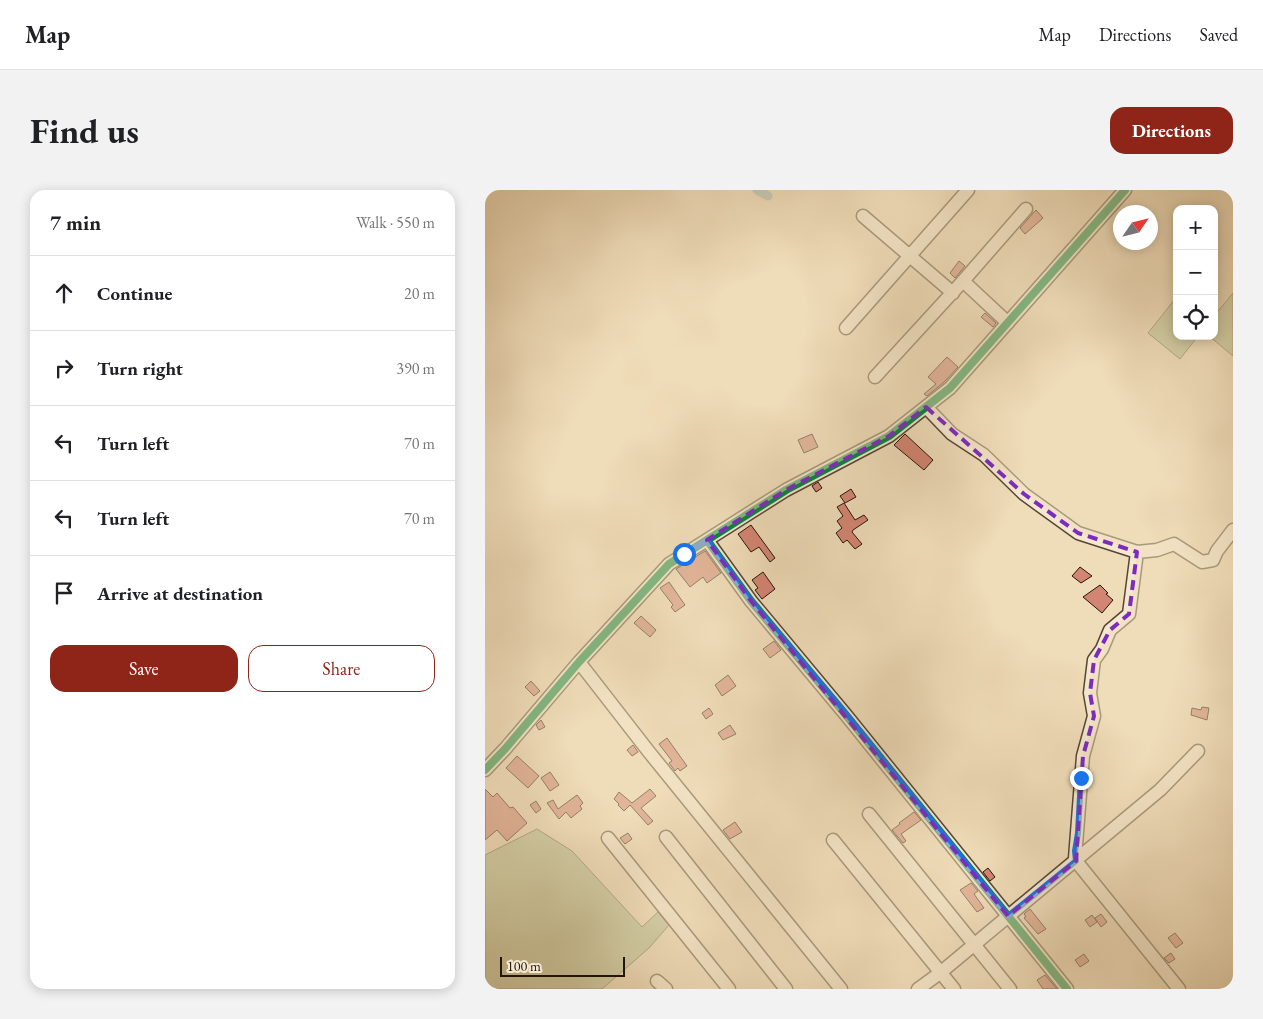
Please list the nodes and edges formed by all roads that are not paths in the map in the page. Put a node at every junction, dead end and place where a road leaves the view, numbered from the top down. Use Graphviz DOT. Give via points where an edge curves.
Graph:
graph roads {
  1 [pos="968,190"];
  2 [pos="1125,190"];
  3 [pos="1026,209"];
  4 [pos="863,216"];
  5 [pos="910,256"];
  6 [pos="963,281"];
  7 [pos="953,293"];
  8 [pos="1008,323"];
  9 [pos="846,328"];
  10 [pos="875,378"];
  11 [pos="926,408"];
  12 [pos="1233,530"];
  13 [pos="707,540"];
  14 [pos="1137,552"];
  15 [pos="579,662"];
  16 [pos="1197,751"];
  17 [pos="485,770"];
  18 [pos="869,814"];
  19 [pos="666,837"];
  20 [pos="608,838"];
  21 [pos="833,840"];
  22 [pos="1076,861"];
  23 [pos="1008,916"];
  24 [pos="974,944"];
  25 [pos="941,973"];
  26 [pos="729,989"];
  27 [pos="786,989"];
  28 [pos="841,989"];
  29 [pos="918,989"];
  30 [pos="954,989"];
  31 [pos="1010,989"];
  32 [pos="1067,989"];
  33 [pos="1179,989"];
  1 -- 5 [label="street"];
  2 -- 8 [label="street"];
  3 -- 6 [label="street"];
  4 -- 5 [label="street"];
  5 -- 7 [label="street"];
  5 -- 9 [label="street"];
  6 -- 7 [label="street"];
  6 -- 8 [label="street"];
  7 -- 10 [label="street"];
  8 -- 11 [label="street" via="950,388"];
  11 -- 13 [label="street" via="889,436 787,490"];
  11 -- 14 [label="street" via="952,434 984,455 1024,494 1079,533"];
  12 -- 14 [label="street" via="1213,560 1202,562 1174,544"];
  13 -- 15 [label="street" via="669,564"];
  13 -- 23 [label="street" via="751,601"];
  14 -- 22 [label="street" via="1129,614 1110,630 1094,660 1090,693 1094,716 1083,756"];
  15 -- 17 [label="street"];
  15 -- 28 [label="street"];
  16 -- 22 [label="street" via="1160,790"];
  18 -- 24 [label="street"];
  19 -- 27 [label="street"];
  20 -- 26 [label="street"];
  21 -- 25 [label="street"];
  22 -- 23 [label="street"];
  22 -- 33 [label="street"];
  23 -- 24 [label="street"];
  23 -- 32 [label="street"];
  24 -- 25 [label="street"];
  24 -- 31 [label="street"];
  25 -- 29 [label="street"];
  25 -- 30 [label="street"];
}
